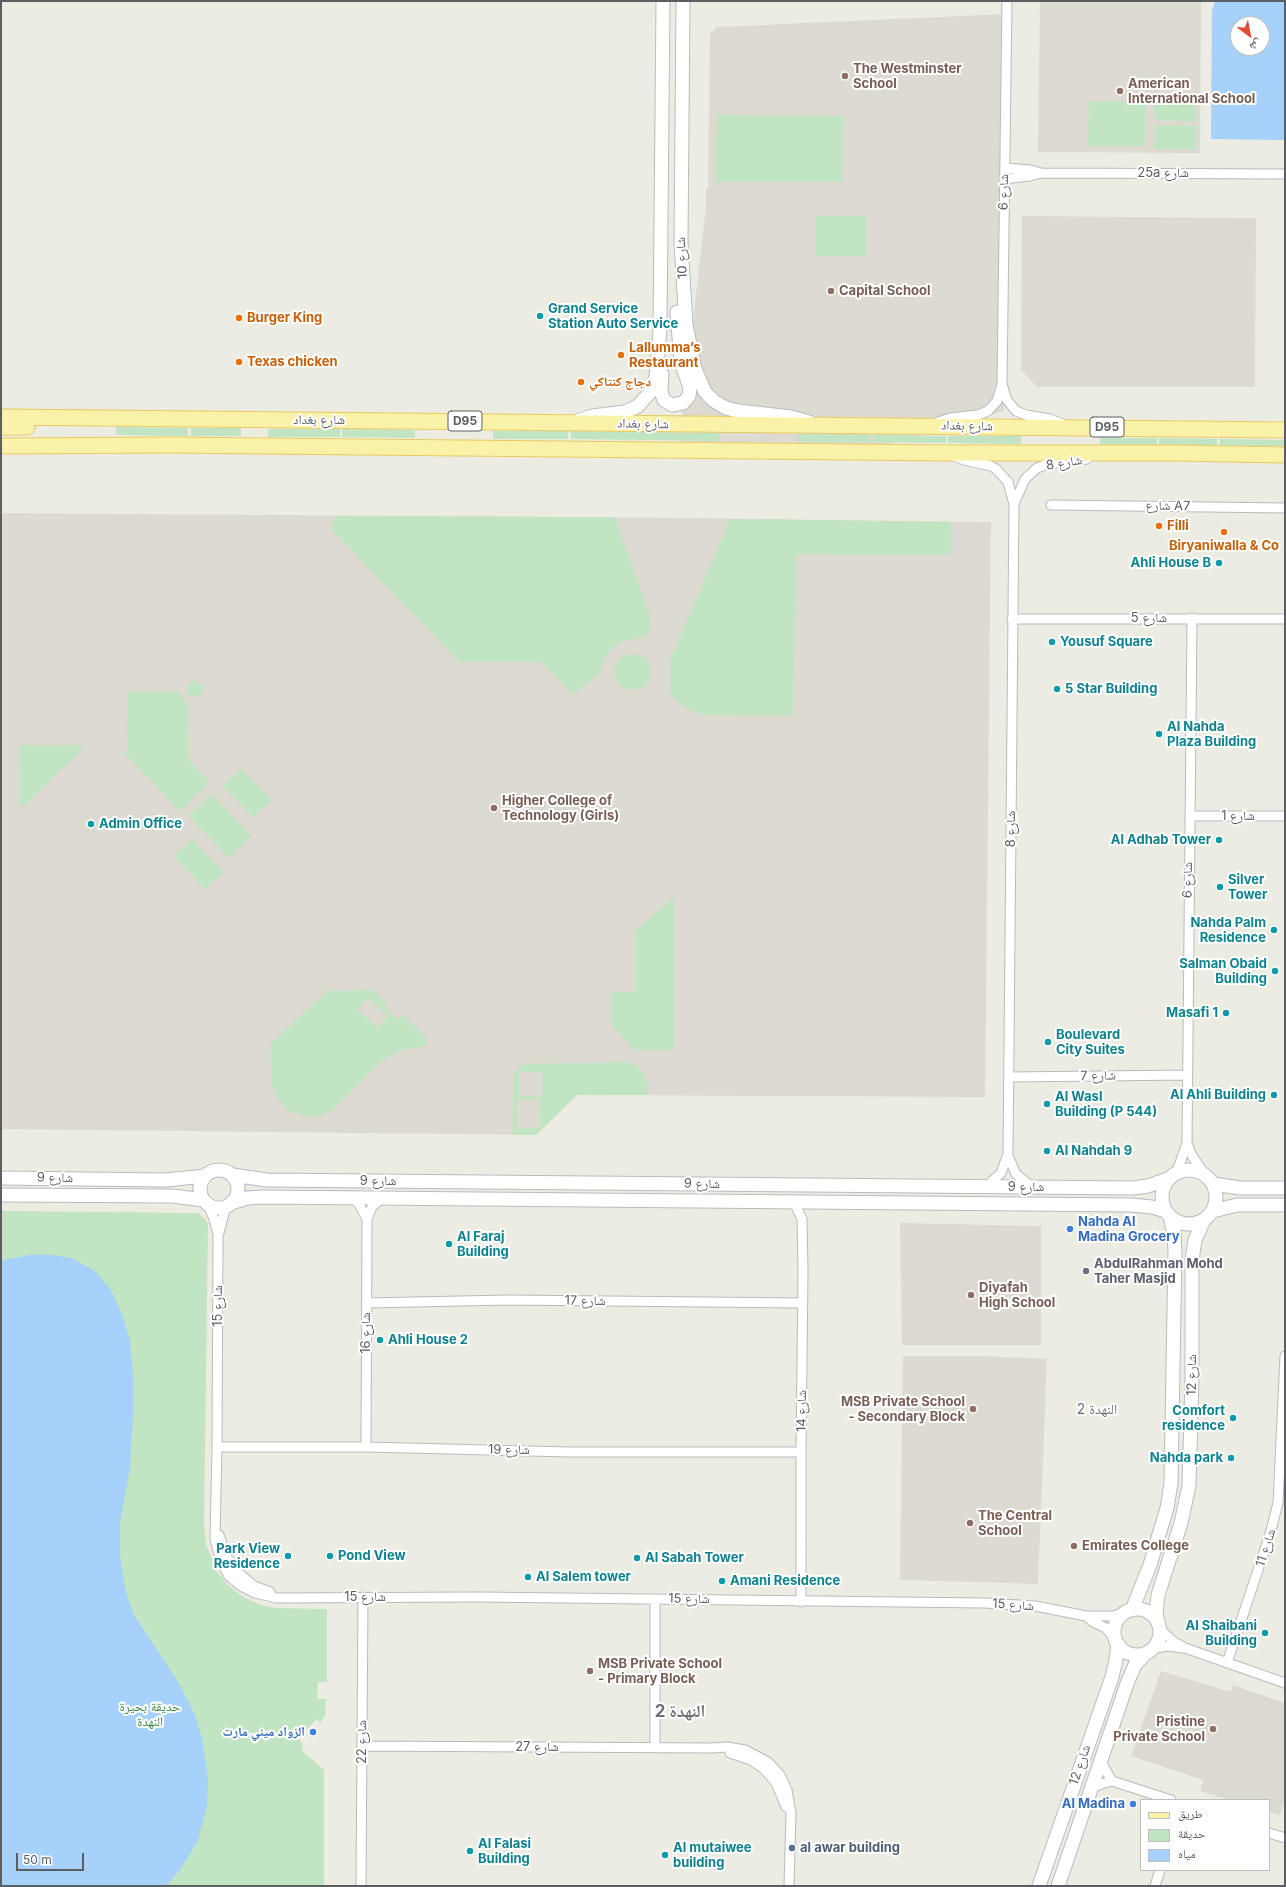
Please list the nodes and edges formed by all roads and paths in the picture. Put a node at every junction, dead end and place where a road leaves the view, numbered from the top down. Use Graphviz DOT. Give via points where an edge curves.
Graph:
graph roads {
  1 [pos="663,1"];
  2 [pos="683,1"];
  3 [pos="1006,1"];
  4 [pos="1004,168"];
  5 [pos="1041,173"];
  6 [pos="1285,174"];
  7 [pos="1004,179"];
  8 [pos="680,243"];
  9 [pos="660,330"];
  10 [pos="1002,384"];
  11 [pos="1,417"];
  12 [pos="95,418"];
  13 [pos="574,423"];
  14 [pos="818,426"];
  15 [pos="930,426"];
  16 [pos="1,427"];
  17 [pos="1070,428"];
  18 [pos="1285,430"];
  19 [pos="1,446"];
  20 [pos="949,453"];
  21 [pos="1134,454"];
  22 [pos="1285,455"];
  23 [pos="1014,504"];
  24 [pos="1051,505"];
  25 [pos="1285,508"];
  26 [pos="1192,618"];
  27 [pos="1285,618"];
  28 [pos="1012,619"];
  29 [pos="1190,816"];
  30 [pos="1285,816"];
  31 [pos="1187,1075"];
  32 [pos="1009,1078"];
  33 [pos="1187,1142"];
  34 [pos="1008,1154"];
  35 [pos="232,1175"];
  36 [pos="205,1176"];
  37 [pos="1173,1176"];
  38 [pos="1,1178"];
  39 [pos="1209,1180"];
  40 [pos="504,1182"];
  41 [pos="986,1187"];
  42 [pos="1033,1187"];
  43 [pos="1285,1188"];
  44 [pos="1,1195"];
  45 [pos="354,1198"];
  46 [pos="382,1198"];
  47 [pos="439,1199"];
  48 [pos="205,1202"];
  49 [pos="794,1202"];
  50 [pos="811,1202"];
  51 [pos="229,1204"];
  52 [pos="1285,1205"];
  53 [pos="1168,1213"];
  54 [pos="1208,1216"];
  55 [pos="366,1219"];
  56 [pos="802,1219"];
  57 [pos="218,1234"];
  58 [pos="366,1303"];
  59 [pos="803,1303"];
  60 [pos="1285,1356"];
  61 [pos="217,1447"];
  62 [pos="366,1447"];
  63 [pos="801,1452"];
  64 [pos="363,1597"];
  65 [pos="655,1599"];
  66 [pos="801,1602"];
  67 [pos="1129,1611"];
  68 [pos="1086,1616"];
  69 [pos="1159,1626"];
  70 [pos="1117,1642"];
  71 [pos="1185,1648"];
  72 [pos="1150,1650"];
  73 [pos="1227,1663"];
  74 [pos="1285,1683"];
  75 [pos="362,1746"];
  76 [pos="655,1748"];
  77 [pos="1101,1762"];
  78 [pos="1112,1781"];
  79 [pos="1091,1789"];
  80 [pos="1168,1799"];
  81 [pos="1270,1833"];
  82 [pos="1285,1838"];
  83 [pos="1160,1871"];
  84 [pos="361,1886"];
  85 [pos="789,1886"];
  86 [pos="1039,1886"];
  87 [pos="1058,1886"];
  88 [pos="1155,1886"];
  1 -- 9 [label="street, شارع 10"];
  2 -- 8 [label="street, شارع 10"];
  3 -- 4 [label="street, شارع 6"];
  4 -- 5 [label="street, 25a شارع"];
  4 -- 7 [label="street, شارع 6"];
  5 -- 6 [label="street, 25a شارع"];
  5 -- 7 [label="street, 25a شارع"];
  7 -- 10 [label="street, شارع 6"];
  8 -- 9 [label="street" via="678,330 681,362 690,392 686,400 680,404 668,403 662,396"];
  8 -- 14 [label="street, شارع 10" via="688,339 695,369 705,392 714,401 732,410 791,417"];
  9 -- 13 [label="street, شارع 10" via="654,383 643,402 625,412 592,416"];
  10 -- 15 [label="street, شارع 6" via="997,401 988,411 978,415 943,419"];
  10 -- 17 [label="street, شارع 6" via="1007,400 1016,411 1050,419"];
  11 -- 12 [label="main road, شارع بغداد / D95"];
  12 -- 13 [label="main road, شارع بغداد / D95"];
  12 -- 16 [label="main road" via="58,426"];
  13 -- 14 [label="main road, شارع بغداد / D95"];
  14 -- 15 [label="main road, شارع بغداد / D95"];
  15 -- 17 [label="main road, شارع بغداد / D95"];
  17 -- 18 [label="main road, شارع بغداد / D95"];
  19 -- 20 [label="main road, شارع بغداد / D95" via="176,445"];
  20 -- 21 [label="main road, شارع بغداد / D95"];
  20 -- 23 [label="street, شارع 8" via="996,469 1008,482"];
  21 -- 22 [label="main road, شارع بغداد / D95"];
  21 -- 23 [label="street, شارع 8" via="1043,466 1025,479"];
  23 -- 28 [label="street, شارع 8"];
  24 -- 25 [label="street, شارع A7"];
  26 -- 27 [label="street, شارع 5"];
  26 -- 28 [label="street, شارع 5"];
  26 -- 29 [label="street, شارع 6"];
  28 -- 32 [label="street, شارع 8"];
  29 -- 30 [label="street, شارع 1"];
  29 -- 31 [label="street, شارع 6"];
  31 -- 32 [label="street, شارع 7"];
  31 -- 33 [label="street, شارع 6"];
  32 -- 34 [label="street, شارع 8"];
  33 -- 37 [label="street, شارع 6"];
  33 -- 39 [label="street, شارع 6" via="1191,1154"];
  34 -- 41 [label="street, شارع 8" via="1001,1173"];
  34 -- 42 [label="street, شارع 8" via="1016,1174"];
  35 -- 36 [label="street" via="222,1170 210,1172"];
  35 -- 40 [label="street, شارع 9" via="266,1180"];
  35 -- 51 [label="street" via="238,1192"];
  36 -- 38 [label="street, شارع 9" via="166,1180"];
  36 -- 48 [label="street" via="200,1187"];
  37 -- 39 [label="street" via="1186,1170 1196,1171"];
  37 -- 42 [label="street, شارع 9" via="1155,1185 1140,1187"];
  37 -- 53 [label="street" via="1166,1184 1162,1197"];
  39 -- 43 [label="street" via="1240,1188"];
  39 -- 54 [label="street" via="1216,1198"];
  40 -- 41 [label="street, شارع 9"];
  40 -- 47 [label="street" via="486,1192 459,1193"];
  41 -- 42 [label="street, شارع 9"];
  44 -- 48 [label="street, شارع 9" via="167,1196"];
  45 -- 46 [label="street, شارع 9"];
  45 -- 51 [label="street, شارع 9" via="255,1197"];
  45 -- 55 [label="street, شارع 16"];
  46 -- 47 [label="street, شارع 9"];
  46 -- 55 [label="street" via="372,1207"];
  47 -- 49 [label="street, شارع 9"];
  48 -- 51 [label="street" via="213,1207"];
  48 -- 57 [label="street, شارع 15"];
  49 -- 50 [label="street, شارع 9"];
  49 -- 56 [label="street, شارع 14"];
  50 -- 53 [label="street, شارع 9" via="1136,1205"];
  50 -- 56 [label="street, شارع 14"];
  51 -- 57 [label="street, شارع 15"];
  52 -- 54 [label="street" via="1237,1205"];
  53 -- 54 [label="street" via="1176,1220 1190,1224"];
  53 -- 67 [label="street, شارع 12" via="1174,1234 1175,1252 1171,1483 1155,1550"];
  54 -- 69 [label="street, شارع 12" via="1194,1240 1192,1260 1189,1486 1181,1523 1158,1595 1156,1614"];
  55 -- 58 [label="street, شارع 16"];
  56 -- 59 [label="street, شارع 14"];
  57 -- 61 [label="street, شارع 15"];
  58 -- 59 [label="street, شارع 17" via="508,1300"];
  58 -- 62 [label="street, شارع 16"];
  59 -- 63 [label="street, شارع 14"];
  60 -- 73 [label="street, شارع 11" via="1278,1503"];
  61 -- 62 [label="street, شارع 19"];
  61 -- 64 [label="street, شارع 15" via="216,1522 226,1556 241,1577 261,1589 290,1596"];
  62 -- 63 [label="street, شارع 19" via="570,1452"];
  63 -- 66 [label="street, شارع 14"];
  64 -- 65 [label="street, شارع 15"];
  64 -- 75 [label="street, شارع 22"];
  65 -- 66 [label="street, شارع 15"];
  65 -- 76 [label="street"];
  66 -- 68 [label="street, شارع 15" via="1005,1604 1046,1608"];
  67 -- 68 [label="street, شارع 15" via="1106,1617"];
  67 -- 69 [label="street" via="1138,1609 1150,1613"];
  67 -- 70 [label="street" via="1117,1621"];
  68 -- 70 [label="street, شارع 15" via="1106,1628"];
  69 -- 71 [label="street" via="1169,1638"];
  69 -- 72 [label="street" via="1157,1642"];
  70 -- 72 [label="street" via="1130,1654 1138,1655"];
  70 -- 86 [label="street, شارع 12" via="1112,1677"];
  71 -- 72 [label="street" via="1169,1646"];
  71 -- 73 [label="street"];
  72 -- 77 [label="street, شارع 12" via="1131,1673"];
  73 -- 74 [label="street"];
  75 -- 76 [label="street, شارع 27"];
  75 -- 84 [label="street, شارع 22"];
  76 -- 85 [label="street, شارع 27" via="711,1748 744,1756 764,1769 776,1783 782,1796 790,1832"];
  77 -- 78 [label="street"];
  77 -- 79 [label="street, شارع 12"];
  78 -- 79 [label="street"];
  78 -- 80 [label="street"];
  79 -- 87 [label="street, شارع 12"];
  81 -- 82 [label="street"];
  83 -- 88 [label="street"];
}
